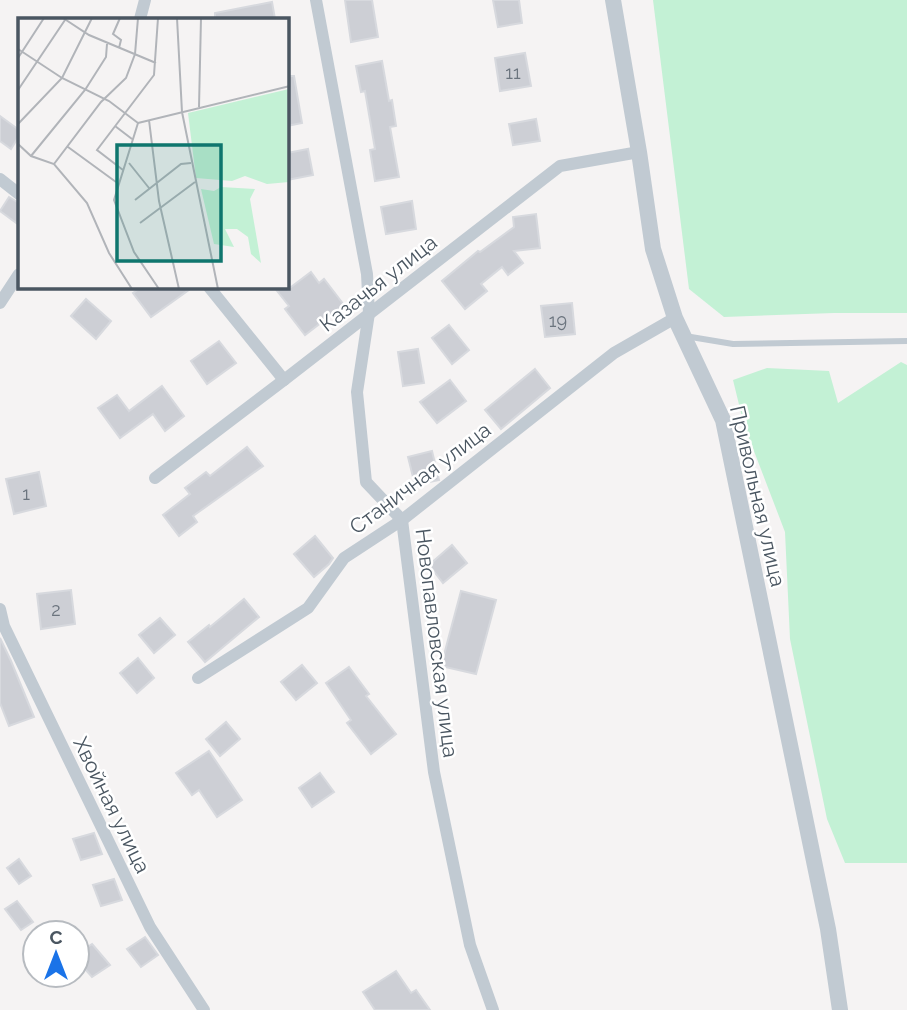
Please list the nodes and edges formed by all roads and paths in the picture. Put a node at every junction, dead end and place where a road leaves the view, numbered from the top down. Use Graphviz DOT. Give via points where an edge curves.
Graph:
graph roads {
  1 [pos="145,0"];
  2 [pos="316,0"];
  3 [pos="613,0"];
  4 [pos="140,18"];
  5 [pos="639,152"];
  6 [pos="0,179"];
  7 [pos="18,193"];
  8 [pos="18,276"];
  9 [pos="211,289"];
  10 [pos="0,303"];
  11 [pos="369,313"];
  12 [pos="675,318"];
  13 [pos="683,336"];
  14 [pos="907,341"];
  15 [pos="284,380"];
  16 [pos="155,478"];
  17 [pos="402,520"];
  18 [pos="0,609"];
  19 [pos="198,678"];
  20 [pos="204,1010"];
  21 [pos="493,1010"];
  22 [pos="840,1010"];
  1 -- 4 [label="street"];
  2 -- 11 [label="street, Новопавловская улица" via="367,274"];
  3 -- 5 [label="street, Привольная улица"];
  5 -- 11 [label="street, Казачья улица" via="559,166"];
  5 -- 12 [label="street, Привольная улица" via="653,249"];
  6 -- 7 [label="street"];
  8 -- 10 [label="street"];
  9 -- 15 [label="street"];
  11 -- 15 [label="street, Казачья улица"];
  11 -- 17 [label="street, Новопавловская улица" via="357,392 366,482"];
  12 -- 13 [label="street, Привольная улица"];
  12 -- 17 [label="street, Станичная улица" via="614,353"];
  13 -- 14 [label="lane" via="733,344"];
  13 -- 22 [label="street, Привольная улица" via="723,420 828,929"];
  15 -- 16 [label="street, Казачья улица"];
  17 -- 19 [label="street, Станичная улица" via="344,558 309,608"];
  17 -- 21 [label="street, Новопавловская улица" via="434,772 470,945"];
  18 -- 20 [label="street, Хвойная улица" via="4,626 150,927"];
}
